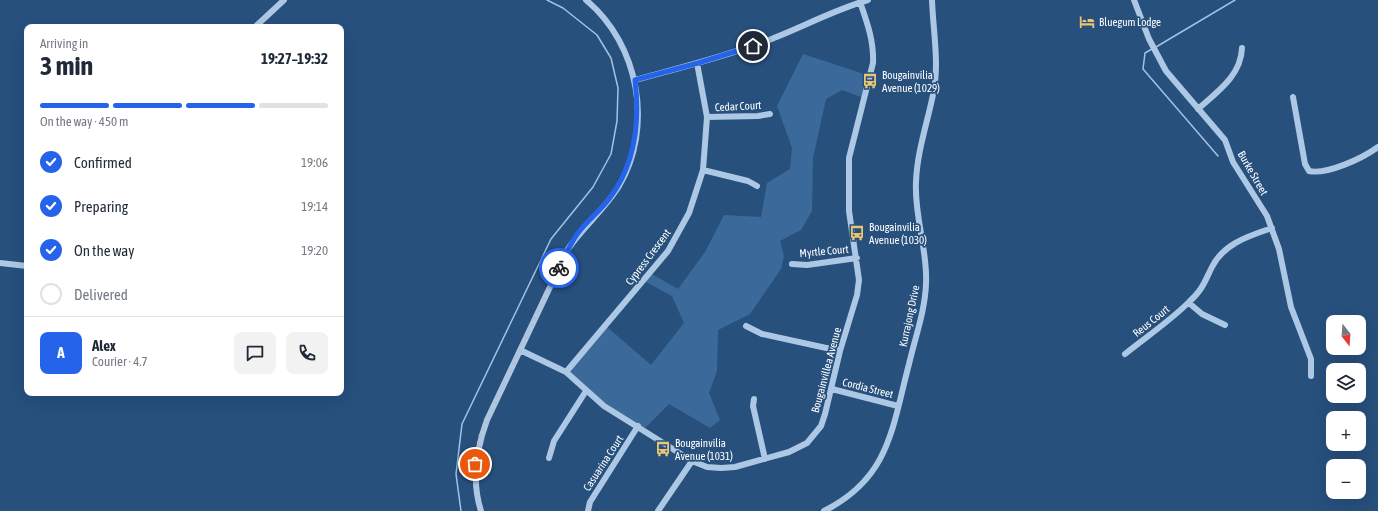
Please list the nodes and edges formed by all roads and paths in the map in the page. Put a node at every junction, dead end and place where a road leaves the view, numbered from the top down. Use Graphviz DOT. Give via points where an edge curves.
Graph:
graph roads {
  1 [pos="284,0"];
  2 [pos="586,0"];
  3 [pos="868,0"];
  4 [pos="932,0"];
  5 [pos="1134,0"];
  6 [pos="860,2"];
  7 [pos="258,24"];
  8 [pos="1242,48"];
  9 [pos="698,63"];
  10 [pos="635,80"];
  11 [pos="1293,97"];
  12 [pos="1198,109"];
  13 [pos="770,114"];
  14 [pos="707,117"];
  15 [pos="1378,147"];
  16 [pos="703,170"];
  17 [pos="757,186"];
  18 [pos="1272,228"];
  19 [pos="857,258"];
  20 [pos="0,263"];
  21 [pos="792,264"];
  22 [pos="24,266"];
  23 [pos="1189,303"];
  24 [pos="1225,325"];
  25 [pos="746,326"];
  26 [pos="520,350"];
  27 [pos="840,351"];
  28 [pos="1125,354"];
  29 [pos="566,372"];
  30 [pos="1311,376"];
  31 [pos="832,390"];
  32 [pos="586,391"];
  33 [pos="754,399"];
  34 [pos="898,406"];
  35 [pos="638,426"];
  36 [pos="549,458"];
  37 [pos="765,459"];
  38 [pos="692,461"];
  39 [pos="481,511"];
  40 [pos="588,511"];
  41 [pos="658,511"];
  42 [pos="824,511"];
  1 -- 7 [label="street"];
  2 -- 10 [label="street" via="611,28 622,47"];
  3 -- 6 [label="street"];
  4 -- 34 [label="street, Kurrajong Drive" via="934,88 919,153 916,183 926,284 925,301"];
  5 -- 12 [label="street, Burke Street" via="1155,54 1177,86"];
  6 -- 9 [label="street" via="766,41"];
  6 -- 19 [label="street, Bougainvillea Avenue" via="871,35 873,63 849,158 849,211"];
  8 -- 12 [label="street" via="1241,59 1234,74"];
  9 -- 10 [label="street"];
  9 -- 14 [label="street, Cypress Crescent"];
  10 -- 26 [label="street" via="638,118 633,152 619,186 579,232 568,249"];
  11 -- 15 [label="street" via="1305,164 1309,171 1321,172 1363,157"];
  12 -- 18 [label="street, Burke Street" via="1225,140 1233,162"];
  13 -- 14 [label="street, Cedar Court"];
  14 -- 16 [label="street, Cypress Crescent"];
  16 -- 17 [label="street" via="748,181"];
  16 -- 29 [label="street, Cypress Crescent" via="689,213 668,251"];
  18 -- 23 [label="street, Reus Court" via="1244,238 1226,249 1212,266 1202,288"];
  18 -- 30 [label="street, Burke Street" via="1284,268 1291,308 1311,358"];
  19 -- 21 [label="street, Myrtle Court" via="807,265"];
  19 -- 27 [label="street, Bougainvillea Avenue" via="857,296"];
  20 -- 22 [label="street"];
  23 -- 24 [label="street" via="1211,319"];
  23 -- 28 [label="street, Reus Court"];
  25 -- 27 [label="street" via="762,334"];
  26 -- 29 [label="street, Bougainvillea Avenue"];
  26 -- 39 [label="street" via="479,442 475,478"];
  27 -- 31 [label="street, Bougainvillea Avenue"];
  29 -- 32 [label="street, Bougainvillea Avenue"];
  31 -- 34 [label="street, Cordia Street"];
  31 -- 37 [label="street, Bougainvillea Avenue" via="820,426 807,443 789,452"];
  32 -- 35 [label="street, Bougainvillea Avenue" via="604,406"];
  32 -- 36 [label="street" via="554,441"];
  33 -- 37 [label="street" via="753,406"];
  34 -- 42 [label="street, Kurrajong Drive" via="893,430 877,466 856,490"];
  35 -- 38 [label="street, Bougainvillea Avenue"];
  35 -- 40 [label="street, Casuarina Court" via="590,502"];
  37 -- 38 [label="street, Bougainvillea Avenue" via="721,468 707,467"];
  38 -- 41 [label="street"];
}
